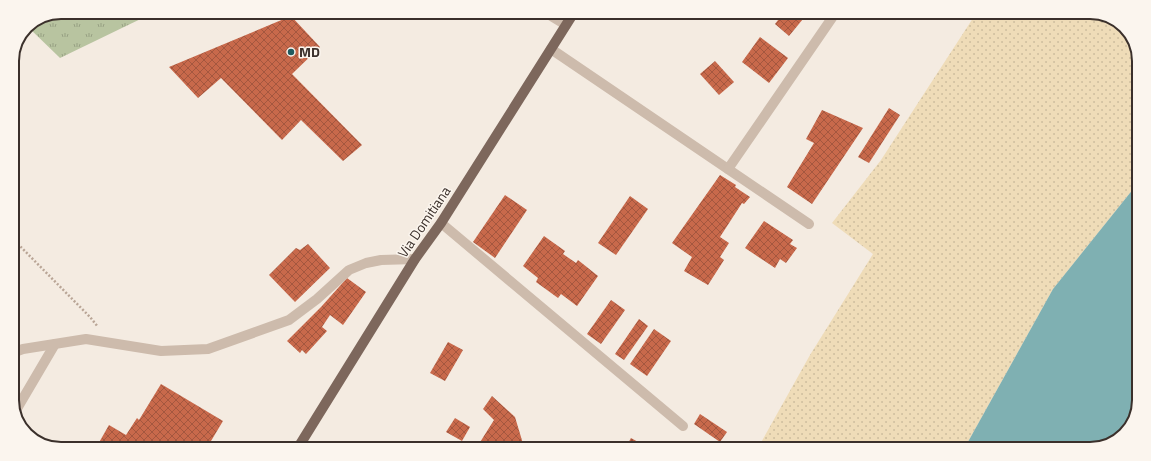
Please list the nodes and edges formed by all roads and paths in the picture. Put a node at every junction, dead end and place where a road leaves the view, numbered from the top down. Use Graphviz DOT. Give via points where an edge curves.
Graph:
graph roads {
  1 [pos="556,19"];
  2 [pos="570,19"];
  3 [pos="831,19"];
  4 [pos="566,25"];
  5 [pos="551,49"];
  6 [pos="728,169"];
  7 [pos="441,223"];
  8 [pos="809,224"];
  9 [pos="19,245"];
  10 [pos="415,259"];
  11 [pos="54,344"];
  12 [pos="112,344"];
  13 [pos="19,350"];
  14 [pos="19,404"];
  15 [pos="683,426"];
  16 [pos="301,442"];
  1 -- 4 [label="street"];
  2 -- 4 [label="main road, Via Domitiana"];
  3 -- 6 [label="street"];
  4 -- 5 [label="main road, Via Domitiana"];
  5 -- 6 [label="street"];
  5 -- 7 [label="main road, Via Domitiana"];
  6 -- 8 [label="street"];
  7 -- 10 [label="main road, Via Domitiana"];
  7 -- 15 [label="street"];
  9 -- 12 [label="path" via="90,317"];
  10 -- 12 [label="street" via="380,260 349,270 289,320 208,349 161,351"];
  10 -- 16 [label="main road, Via Domitiana"];
  11 -- 12 [label="street" via="86,339"];
  11 -- 13 [label="street"];
  11 -- 14 [label="street"];
}
